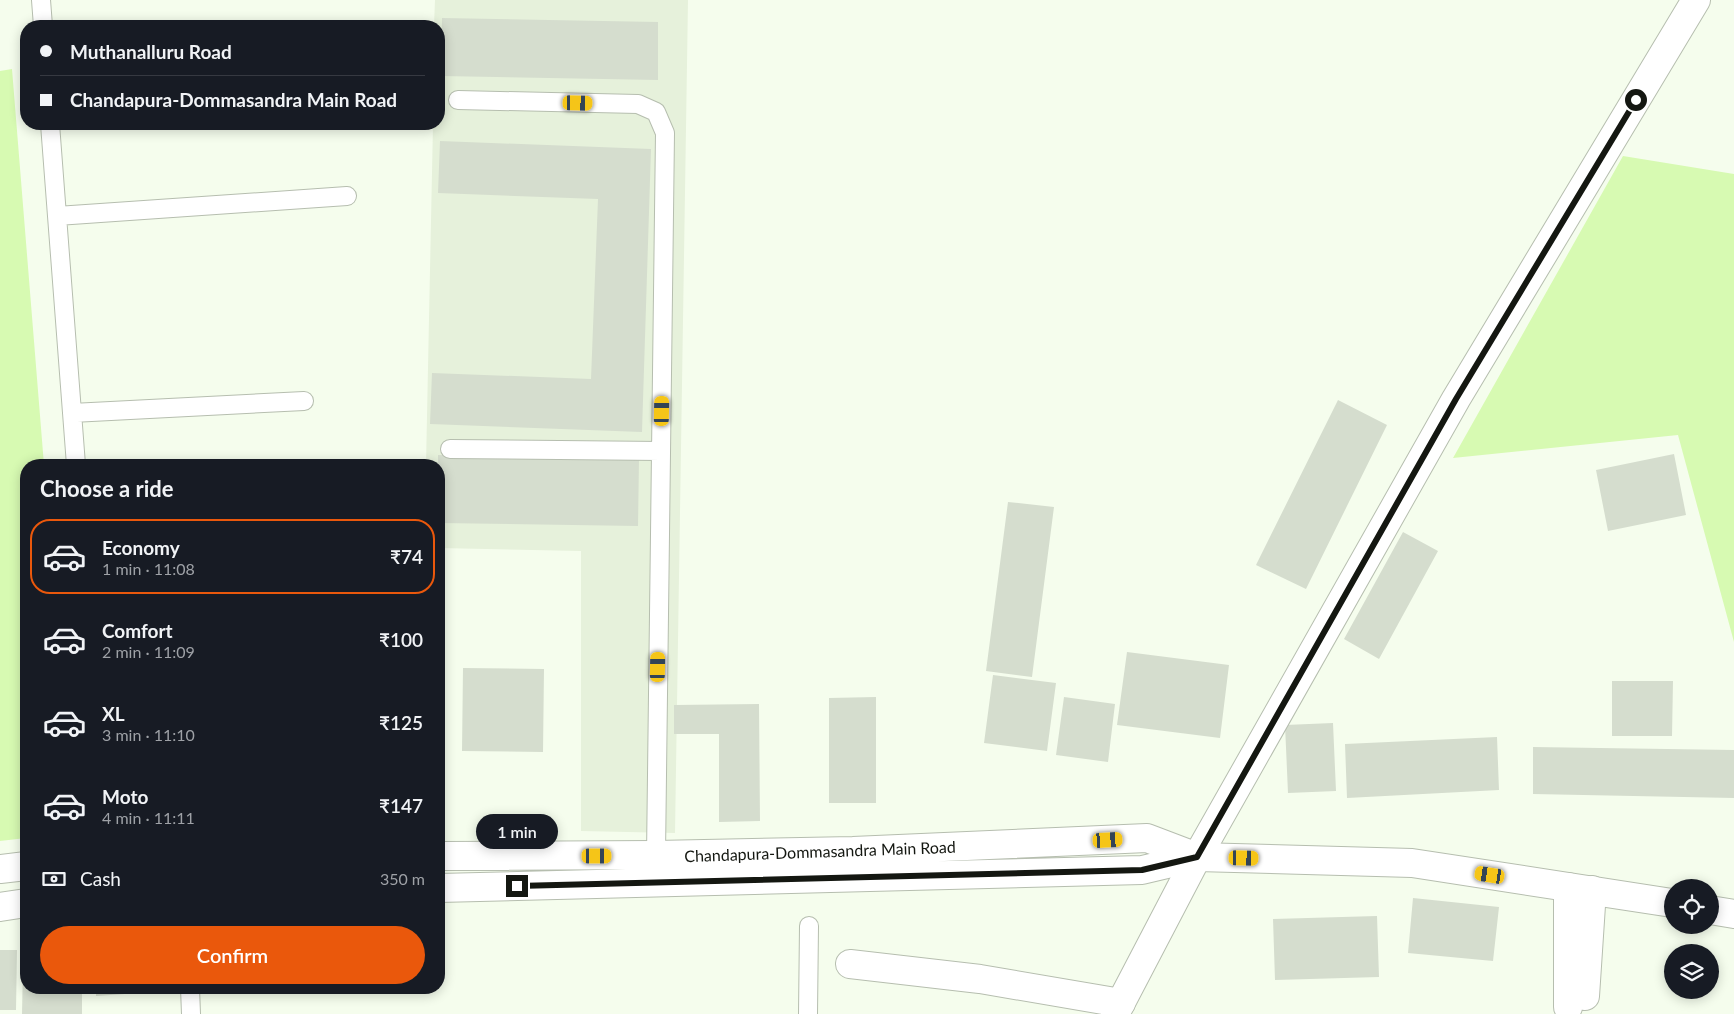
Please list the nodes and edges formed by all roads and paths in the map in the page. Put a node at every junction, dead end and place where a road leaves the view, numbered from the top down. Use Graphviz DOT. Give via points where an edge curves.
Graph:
graph roads {
  1 [pos="41,0"];
  2 [pos="1696,0"];
  3 [pos="43,20"];
  4 [pos="458,100"];
  5 [pos="50,130"];
  6 [pos="347,196"];
  7 [pos="57,216"];
  8 [pos="304,401"];
  9 [pos="72,413"];
  10 [pos="450,449"];
  11 [pos="661,451"];
  12 [pos="76,459"];
  13 [pos="656,855"];
  14 [pos="445,856"];
  15 [pos="1197,857"];
  16 [pos="20,867"];
  17 [pos="0,869"];
  18 [pos="445,888"];
  19 [pos="1580,888"];
  20 [pos="1664,903"];
  21 [pos="20,904"];
  22 [pos="0,907"];
  23 [pos="1719,912"];
  24 [pos="1734,914"];
  25 [pos="809,926"];
  26 [pos="850,964"];
  27 [pos="190,994"];
  28 [pos="1118,1008"];
  29 [pos="1575,1011"];
  30 [pos="191,1014"];
  31 [pos="808,1014"];
  1 -- 3 [label="lane"];
  2 -- 15 [label="main road" via="1456,399"];
  4 -- 11 [label="lane" via="638,104 656,112 665,133"];
  5 -- 7 [label="lane"];
  6 -- 7 [label="lane"];
  7 -- 9 [label="lane"];
  8 -- 9 [label="lane"];
  9 -- 12 [label="lane"];
  10 -- 11 [label="lane"];
  11 -- 13 [label="lane"];
  13 -- 14 [label="main road, Chandapura-Dommasandra Main Road"];
  13 -- 15 [label="main road, Chandapura-Dommasandra Main Road" via="853,851 1147,838"];
  15 -- 18 [label="main road, Chandapura-Dommasandra Main Road" via="1142,870"];
  15 -- 19 [label="main road, Chandapura-Dommasandra Main Road" via="1412,863"];
  15 -- 28 [label="main road"];
  16 -- 17 [label="main road"];
  19 -- 20 [label="main road, Chandapura-Dommasandra Main Road"];
  19 -- 29 [label="main road"];
  21 -- 22 [label="main road"];
  23 -- 24 [label="main road"];
  25 -- 31 [label="lane"];
  26 -- 28 [label="main road" via="980,979"];
  27 -- 30 [label="lane"];
}
